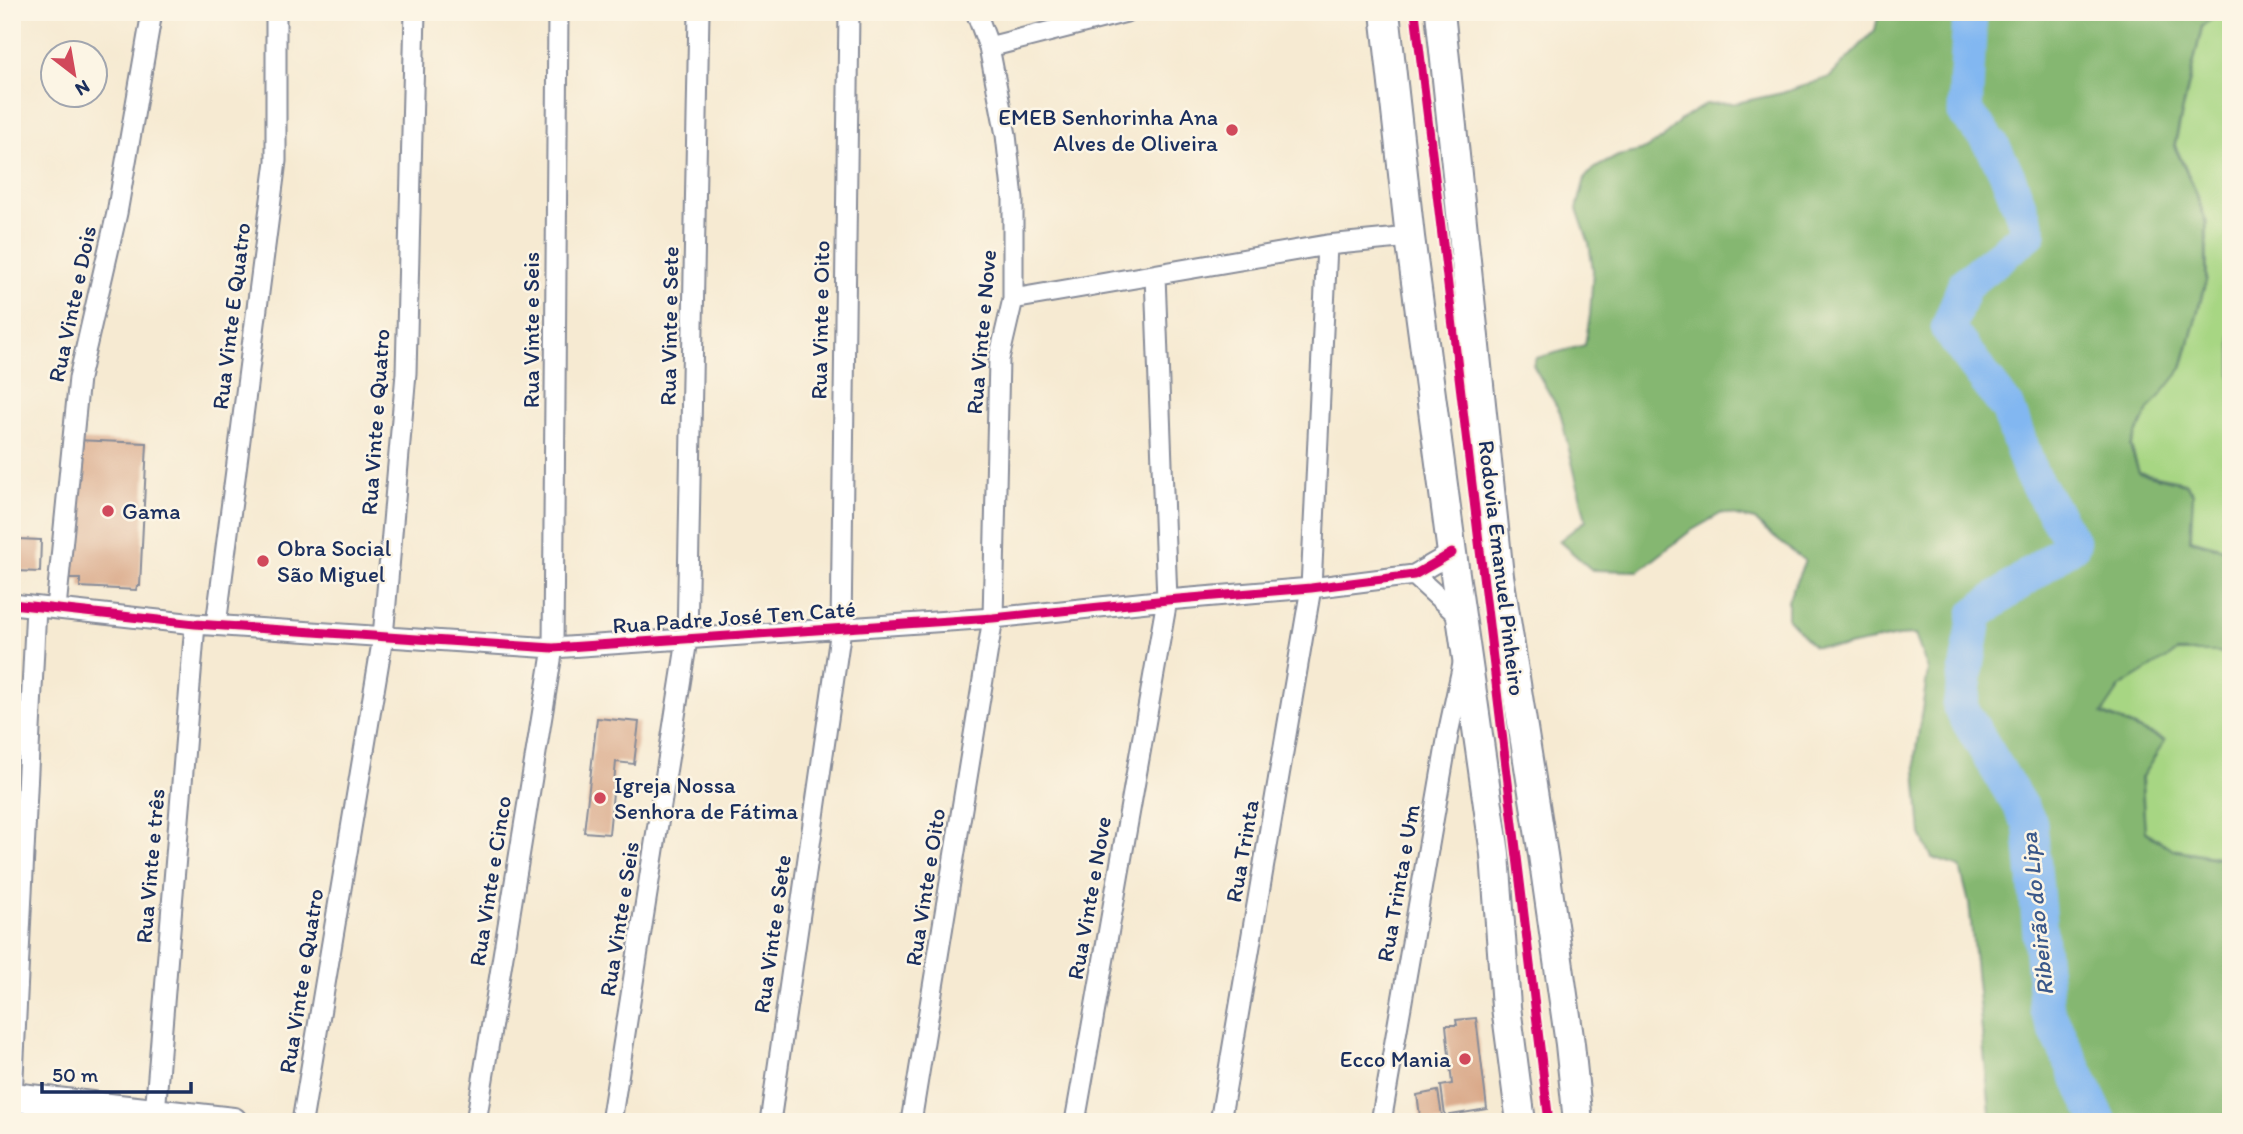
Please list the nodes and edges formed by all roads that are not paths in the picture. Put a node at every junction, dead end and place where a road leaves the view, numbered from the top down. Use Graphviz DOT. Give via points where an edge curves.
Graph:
graph roads {
  1 [pos="152,12"];
  2 [pos="276,12"];
  3 [pos="415,12"];
  4 [pos="558,12"];
  5 [pos="699,12"];
  6 [pos="849,12"];
  7 [pos="976,12"];
  8 [pos="1126,12"];
  9 [pos="1385,12"];
  10 [pos="1440,12"];
  11 [pos="989,47"];
  12 [pos="1410,237"];
  13 [pos="1327,245"];
  14 [pos="1155,275"];
  15 [pos="1013,299"];
  16 [pos="1452,553"];
  17 [pos="1414,575"];
  18 [pos="1311,588"];
  19 [pos="1167,600"];
  20 [pos="12,604"];
  21 [pos="36,607"];
  22 [pos="56,608"];
  23 [pos="993,618"];
  24 [pos="1461,618"];
  25 [pos="195,624"];
  26 [pos="216,625"];
  27 [pos="841,629"];
  28 [pos="383,637"];
  29 [pos="687,640"];
  30 [pos="553,648"];
  31 [pos="1466,652"];
  32 [pos="12,1097"];
  33 [pos="168,1117"];
  34 [pos="233,1122"];
  35 [pos="302,1122"];
  36 [pos="476,1122"];
  37 [pos="611,1122"];
  38 [pos="770,1122"];
  39 [pos="911,1122"];
  40 [pos="1074,1122"];
  41 [pos="1220,1122"];
  42 [pos="1381,1122"];
  43 [pos="1521,1122"];
  44 [pos="1578,1122"];
  1 -- 22 [label="street, Rua Vinte e Dois" via="117,213 79,378"];
  2 -- 26 [label="street, Rua Vinte E Quatro" via="276,161"];
  3 -- 28 [label="street, Rua Vinte e Quatro" via="405,373"];
  4 -- 30 [label="street, Rua Vinte e Seis"];
  5 -- 29 [label="street, Rua Vinte e Sete"];
  6 -- 27 [label="street, Rua Vinte e Oito"];
  7 -- 11 [label="street, Rua Vinte e Nove"];
  8 -- 11 [label="street"];
  9 -- 12 [label="main road, Rodovia Emanuel Pinheiro"];
  10 -- 44 [label="main road, Rodovia Emanuel Pinheiro" via="1499,576 1553,923"];
  11 -- 15 [label="street, Rua Vinte e Nove" via="1013,199"];
  12 -- 13 [label="street"];
  12 -- 16 [label="main road, Rodovia Emanuel Pinheiro"];
  13 -- 14 [label="street"];
  13 -- 18 [label="street"];
  14 -- 15 [label="street"];
  14 -- 19 [label="street"];
  15 -- 23 [label="street, Rua Vinte e Nove" via="999,359"];
  16 -- 17 [label="street"];
  16 -- 24 [label="main road, Rodovia Emanuel Pinheiro"];
  17 -- 18 [label="street, Rua Padre José Ten Caté"];
  17 -- 24 [label="street"];
  18 -- 19 [label="street, Rua Padre José Ten Caté"];
  18 -- 41 [label="street, Rua Trinta"];
  19 -- 23 [label="street, Rua Padre José Ten Caté"];
  19 -- 40 [label="street, Rua Vinte e Nove"];
  20 -- 21 [label="street, Rua Padre José Ten Caté"];
  21 -- 22 [label="street, Rua Padre José Ten Caté"];
  21 -- 32 [label="street"];
  22 -- 25 [label="street, Rua Padre José Ten Caté"];
  23 -- 27 [label="street, Rua Padre José Ten Caté"];
  23 -- 39 [label="street, Rua Vinte e Oito"];
  24 -- 31 [label="main road, Rodovia Emanuel Pinheiro"];
  25 -- 26 [label="street, Rua Padre José Ten Caté"];
  25 -- 33 [label="street, Rua Vinte e três"];
  26 -- 28 [label="street, Rua Padre José Ten Caté"];
  27 -- 29 [label="street, Rua Padre José Ten Caté"];
  27 -- 38 [label="street, Rua Vinte e Sete"];
  28 -- 30 [label="street, Rua Padre José Ten Caté"];
  28 -- 35 [label="street, Rua Vinte e Quatro"];
  29 -- 30 [label="street, Rua Padre José Ten Caté"];
  29 -- 37 [label="street, Rua Vinte e Seis"];
  30 -- 36 [label="street, Rua Vinte e Cinco"];
  31 -- 42 [label="street, Rua Trinta e Um"];
  31 -- 43 [label="main road, Rodovia Emanuel Pinheiro" via="1495,854 1506,1007"];
  32 -- 33 [label="main road"];
  33 -- 34 [label="main road"];
}
